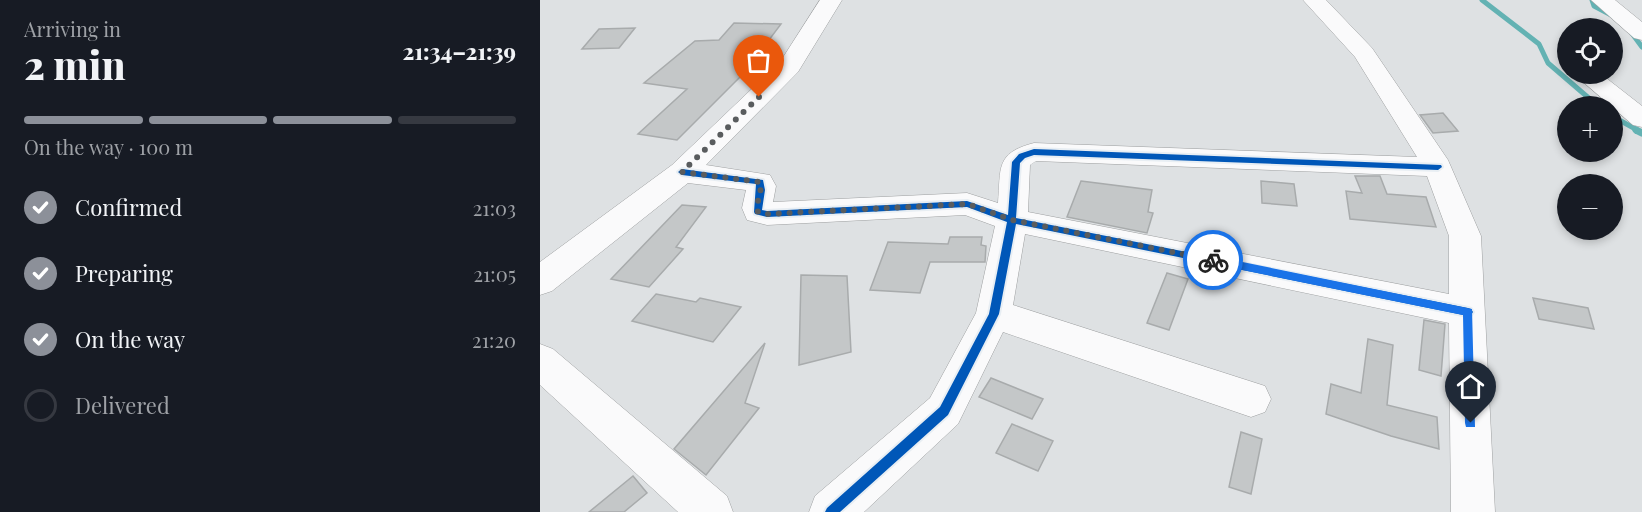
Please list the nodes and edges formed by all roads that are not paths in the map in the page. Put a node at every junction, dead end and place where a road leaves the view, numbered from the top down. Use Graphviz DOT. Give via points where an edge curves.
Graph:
graph roads {
  1 [pos="831,0"];
  2 [pos="1314,0"];
  3 [pos="1602,0"];
  4 [pos="1642,33"];
  5 [pos="1598,84"];
  6 [pos="1642,119"];
  7 [pos="1438,167"];
  8 [pos="682,172"];
  9 [pos="1012,220"];
  10 [pos="540,281"];
  11 [pos="1468,312"];
  12 [pos="994,314"];
  13 [pos="540,361"];
  14 [pos="1251,399"];
  15 [pos="711,512"];
  16 [pos="831,512"];
  17 [pos="1473,512"];
  1 -- 8 [label="street" via="789,67"];
  2 -- 7 [label="street" via="1364,53"];
  3 -- 4 [label="street"];
  5 -- 6 [label="street"];
  7 -- 9 [label="street" via="1034,152 1016,162"];
  7 -- 11 [label="street" via="1465,236"];
  8 -- 9 [label="street" via="760,182 762,189 756,206 758,212 767,214 968,204"];
  8 -- 10 [label="street"];
  9 -- 11 [label="street"];
  9 -- 12 [label="street"];
  11 -- 17 [label="street"];
  12 -- 14 [label="street"];
  12 -- 16 [label="street" via="944,411"];
  13 -- 15 [label="street"];
}
